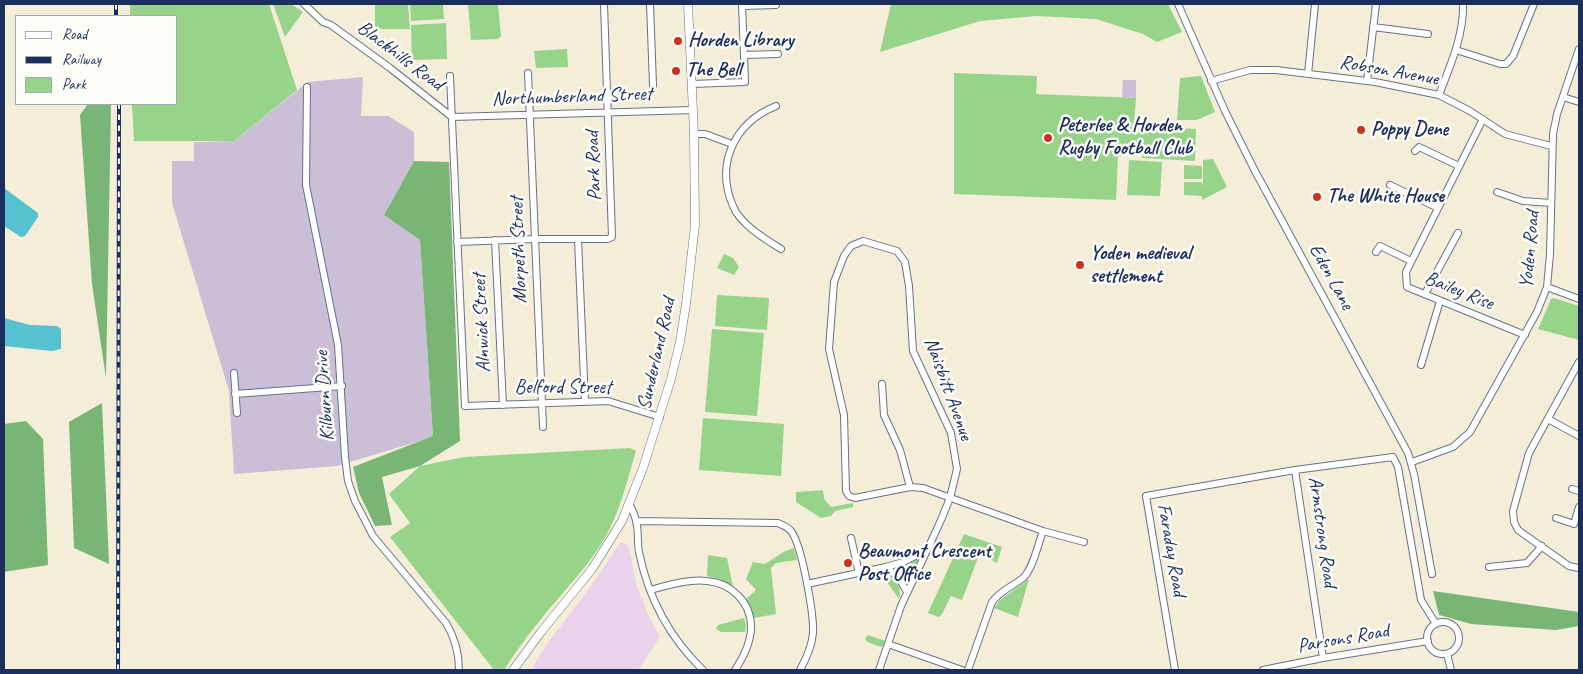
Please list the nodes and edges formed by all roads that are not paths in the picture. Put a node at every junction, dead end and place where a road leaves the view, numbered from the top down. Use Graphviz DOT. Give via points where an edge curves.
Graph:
graph roads {
  1 [pos="304,4"];
  2 [pos="604,4"];
  3 [pos="650,4"];
  4 [pos="688,4"];
  5 [pos="1178,4"];
  6 [pos="1315,4"];
  7 [pos="1376,4"];
  8 [pos="1463,4"];
  9 [pos="1534,4"];
  10 [pos="742,5"];
  11 [pos="776,5"];
  12 [pos="1373,27"];
  13 [pos="1428,34"];
  14 [pos="1579,49"];
  15 [pos="1456,50"];
  16 [pos="778,54"];
  17 [pos="744,55"];
  18 [pos="528,72"];
  19 [pos="1308,74"];
  20 [pos="450,76"];
  21 [pos="1211,81"];
  22 [pos="1367,81"];
  23 [pos="692,84"];
  24 [pos="654,85"];
  25 [pos="307,87"];
  26 [pos="1439,95"];
  27 [pos="1563,97"];
  28 [pos="1579,102"];
  29 [pos="776,106"];
  30 [pos="693,110"];
  31 [pos="608,112"];
  32 [pos="530,115"];
  33 [pos="452,117"];
  34 [pos="1483,120"];
  35 [pos="694,134"];
  36 [pos="732,144"];
  37 [pos="1552,146"];
  38 [pos="1416,151"];
  39 [pos="1459,166"];
  40 [pos="1390,185"];
  41 [pos="1497,192"];
  42 [pos="1550,203"];
  43 [pos="1438,208"];
  44 [pos="1458,233"];
  45 [pos="535,239"];
  46 [pos="495,240"];
  47 [pos="578,240"];
  48 [pos="457,242"];
  49 [pos="781,249"];
  50 [pos="1376,252"];
  51 [pos="1411,261"];
  52 [pos="1547,287"];
  53 [pos="1425,294"];
  54 [pos="1579,299"];
  55 [pos="1440,301"];
  56 [pos="1524,335"];
  57 [pos="1579,362"];
  58 [pos="1421,365"];
  59 [pos="234,373"];
  60 [pos="882,384"];
  61 [pos="342,386"];
  62 [pos="235,394"];
  63 [pos="585,402"];
  64 [pos="542,404"];
  65 [pos="502,405"];
  66 [pos="237,413"];
  67 [pos="660,417"];
  68 [pos="1548,419"];
  69 [pos="543,427"];
  70 [pos="1579,436"];
  71 [pos="1412,462"];
  72 [pos="1295,470"];
  73 [pos="910,487"];
  74 [pos="950,498"];
  75 [pos="630,503"];
  76 [pos="1579,507"];
  77 [pos="1556,518"];
  78 [pos="636,521"];
  79 [pos="1043,531"];
  80 [pos="851,538"];
  81 [pos="1084,542"];
  82 [pos="930,544"];
  83 [pos="1542,546"];
  84 [pos="886,567"];
  85 [pos="1489,567"];
  86 [pos="1579,568"];
  87 [pos="859,573"];
  88 [pos="1432,574"];
  89 [pos="807,584"];
  90 [pos="650,590"];
  91 [pos="907,592"];
  92 [pos="1436,624"];
  93 [pos="1428,641"];
  94 [pos="888,644"];
  95 [pos="1447,654"];
  96 [pos="1323,658"];
  97 [pos="459,670"];
  98 [pos="514,670"];
  99 [pos="703,670"];
  100 [pos="735,670"];
  101 [pos="800,670"];
  102 [pos="879,670"];
  103 [pos="962,670"];
  104 [pos="968,670"];
  105 [pos="1175,670"];
  106 [pos="1263,670"];
  107 [pos="1451,670"];
  1 -- 33 [label="street, Blackhills Road" via="323,22 390,68"];
  2 -- 31 [label="street, Park Road"];
  3 -- 24 [label="street"];
  4 -- 23 [label="main road, Sunderland Road"];
  5 -- 21 [label="street, Eden Lane"];
  6 -- 19 [label="street"];
  7 -- 12 [label="street"];
  8 -- 15 [label="street" via="1464,19"];
  9 -- 15 [label="street" via="1509,62 1500,64"];
  10 -- 11 [label="street"];
  10 -- 17 [label="street"];
  12 -- 13 [label="street"];
  12 -- 22 [label="street"];
  14 -- 27 [label="street, Yoden Road"];
  15 -- 26 [label="street"];
  16 -- 17 [label="street"];
  17 -- 23 [label="street" via="745,82"];
  18 -- 32 [label="street, Morpeth Street"];
  19 -- 21 [label="street, Robson Avenue" via="1250,70"];
  19 -- 22 [label="street, Robson Avenue"];
  20 -- 33 [label="street"];
  21 -- 71 [label="street, Eden Lane" via="1255,172"];
  22 -- 26 [label="street, Robson Avenue"];
  23 -- 30 [label="main road, Sunderland Road"];
  25 -- 61 [label="street, Kilburn Drive" via="306,185 338,345"];
  26 -- 34 [label="street, Robson Avenue"];
  27 -- 28 [label="street"];
  27 -- 37 [label="street, Yoden Road"];
  29 -- 36 [label="street" via="762,112"];
  30 -- 31 [label="street, Northumberland Street"];
  30 -- 35 [label="main road, Sunderland Road"];
  31 -- 32 [label="street, Northumberland Street"];
  31 -- 47 [label="street, Park Road" via="612,237"];
  32 -- 33 [label="street, Northumberland Street"];
  32 -- 45 [label="street, Morpeth Street"];
  33 -- 48 [label="street"];
  34 -- 37 [label="street, Robson Avenue" via="1505,134"];
  34 -- 39 [label="street, Bailey Rise"];
  35 -- 36 [label="street" via="705,134"];
  35 -- 67 [label="main road, Sunderland Road" via="695,225 691,262 680,342"];
  36 -- 49 [label="street" via="726,176 733,208 753,231"];
  37 -- 42 [label="street, Yoden Road"];
  38 -- 39 [label="street" via="1420,147"];
  39 -- 43 [label="street, Bailey Rise"];
  40 -- 43 [label="street"];
  41 -- 42 [label="street" via="1523,201"];
  42 -- 52 [label="street, Yoden Road"];
  43 -- 51 [label="street, Bailey Rise"];
  44 -- 53 [label="street"];
  45 -- 46 [label="street"];
  45 -- 47 [label="street"];
  45 -- 64 [label="street, Morpeth Street"];
  46 -- 48 [label="street"];
  46 -- 65 [label="street, Alnwick Street"];
  47 -- 63 [label="street"];
  48 -- 65 [label="street, Belford Street" via="465,406"];
  50 -- 51 [label="street" via="1380,246"];
  51 -- 53 [label="street, Bailey Rise" via="1406,272 1407,287"];
  52 -- 54 [label="street"];
  52 -- 56 [label="street, Yoden Road"];
  53 -- 55 [label="street, Bailey Rise"];
  55 -- 56 [label="street, Bailey Rise"];
  55 -- 58 [label="street"];
  56 -- 71 [label="street, Yoden Road" via="1470,432 1453,447"];
  57 -- 68 [label="street"];
  59 -- 62 [label="street"];
  60 -- 73 [label="street" via="884,416 900,450"];
  61 -- 62 [label="street"];
  61 -- 97 [label="street, Kilburn Drive" via="345,457 355,501 373,536 453,634"];
  62 -- 66 [label="street"];
  63 -- 64 [label="street, Belford Street"];
  63 -- 67 [label="street, Belford Street" via="608,401"];
  64 -- 65 [label="street, Belford Street"];
  64 -- 69 [label="street, Morpeth Street"];
  67 -- 75 [label="main road, Sunderland Road"];
  68 -- 70 [label="street"];
  68 -- 83 [label="street" via="1529,452 1513,512 1518,530"];
  71 -- 88 [label="street, Eden Lane"];
  72 -- 92 [label="street, Armstrong Road" via="1393,457 1398,467 1421,600"];
  72 -- 96 [label="street, Armstrong Road"];
  72 -- 105 [label="street, Faraday Road" via="1146,496"];
  73 -- 74 [label="street"];
  73 -- 74 [label="street, Naisbitt Avenue" via="855,498 846,492 844,415 829,350 834,282 851,246 864,242 897,251 905,262 913,351 951,432 957,468"];
  74 -- 79 [label="street"];
  74 -- 82 [label="street, Naisbitt Avenue"];
  75 -- 78 [label="street"];
  75 -- 98 [label="main road, Sunderland Road" via="592,568"];
  76 -- 77 [label="street" via="1574,524"];
  78 -- 89 [label="street" via="778,523 790,530 797,542"];
  78 -- 90 [label="street" via="639,551"];
  79 -- 81 [label="street"];
  79 -- 104 [label="street" via="1029,571 992,602"];
  80 -- 87 [label="street"];
  82 -- 84 [label="street" via="917,555"];
  82 -- 91 [label="street, Naisbitt Avenue"];
  83 -- 85 [label="street" via="1527,563"];
  83 -- 86 [label="street" via="1569,566"];
  84 -- 87 [label="street"];
  84 -- 91 [label="street" via="899,578"];
  87 -- 89 [label="street"];
  89 -- 101 [label="street" via="813,634"];
  90 -- 99 [label="street" via="682,650"];
  90 -- 100 [label="street" via="689,580 708,581 726,585 741,597 751,627 748,644"];
  91 -- 94 [label="street, Naisbitt Avenue"];
  92 -- 93 [label="street" via="1428,633"];
  92 -- 95 [label="street" via="1450,623 1458,631 1459,643"];
  93 -- 95 [label="street" via="1436,653"];
  93 -- 96 [label="street, Parsons Road"];
  94 -- 102 [label="street, Naisbitt Avenue"];
  94 -- 103 [label="street"];
  95 -- 107 [label="street"];
  96 -- 106 [label="street, Parsons Road"];
}
